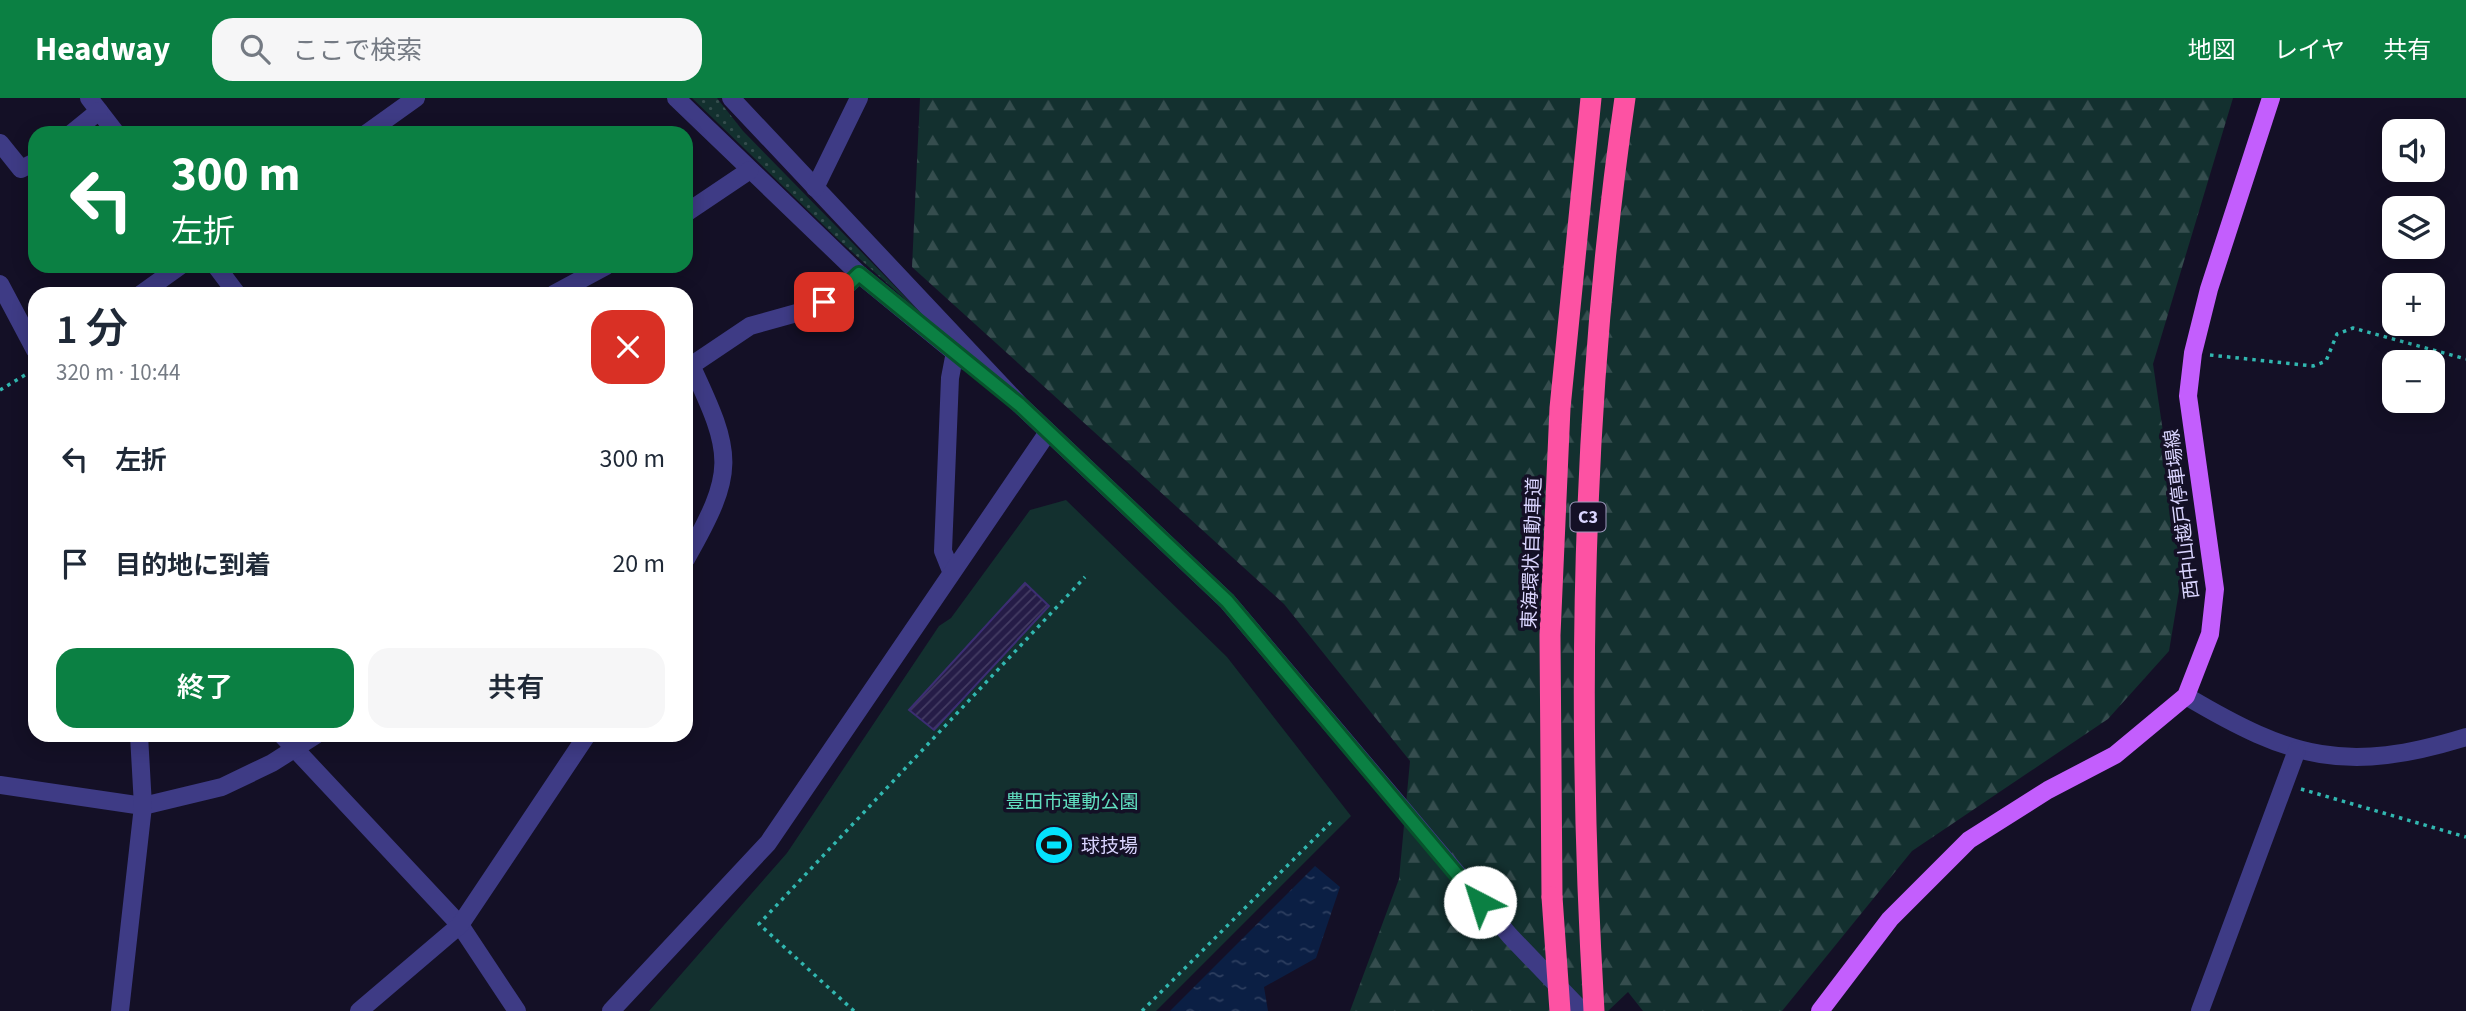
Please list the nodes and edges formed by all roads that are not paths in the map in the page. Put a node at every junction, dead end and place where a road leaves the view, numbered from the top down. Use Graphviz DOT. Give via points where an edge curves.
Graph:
graph roads {
  1 [pos="416,98"];
  2 [pos="676,98"];
  3 [pos="731,98"];
  4 [pos="859,98"];
  5 [pos="1591,98"];
  6 [pos="1625,98"];
  7 [pos="2271,98"];
  8 [pos="94,105"];
  9 [pos="78,126"];
  10 [pos="110,126"];
  11 [pos="377,126"];
  12 [pos="0,144"];
  13 [pos="28,166"];
  14 [pos="750,170"];
  15 [pos="815,188"];
  16 [pos="693,208"];
  17 [pos="170,273"];
  18 [pos="593,273"];
  19 [pos="859,274"];
  20 [pos="0,284"];
  21 [pos="151,287"];
  22 [pos="567,287"];
  23 [pos="28,337"];
  24 [pos="954,352"];
  25 [pos="693,364"];
  26 [pos="693,375"];
  27 [pos="1020,405"];
  28 [pos="1048,432"];
  29 [pos="693,546"];
  30 [pos="951,570"];
  31 [pos="2186,696"];
  32 [pos="2466,737"];
  33 [pos="139,742"];
  34 [pos="288,742"];
  35 [pos="306,742"];
  36 [pos="582,742"];
  37 [pos="295,750"];
  38 [pos="2297,750"];
  39 [pos="0,785"];
  40 [pos="143,806"];
  41 [pos="460,925"];
  42 [pos="120,1011"];
  43 [pos="359,1011"];
  44 [pos="517,1011"];
  45 [pos="611,1011"];
  46 [pos="1560,1011"];
  47 [pos="1582,1011"];
  48 [pos="1594,1011"];
  49 [pos="1820,1011"];
  50 [pos="2200,1011"];
  1 -- 11 [label="street"];
  2 -- 14 [label="street"];
  3 -- 15 [label="street"];
  4 -- 15 [label="street"];
  5 -- 46 [label="highway, 東海環状自動車道 / C3, bridge" via="1559,422 1550,635 1552,897"];
  6 -- 48 [label="highway, C3" via="1588,499 1584,793"];
  7 -- 31 [label="main road, 西中山越戸停車場線" via="2193,353 2188,396 2215,589 2210,634"];
  8 -- 9 [label="street"];
  8 -- 10 [label="street"];
  12 -- 13 [label="street" via="21,169"];
  14 -- 16 [label="street"];
  14 -- 19 [label="street"];
  15 -- 27 [label="street"];
  17 -- 21 [label="street"];
  18 -- 22 [label="street"];
  19 -- 24 [label="street"];
  19 -- 25 [label="street" via="837,295 811,309 750,326"];
  20 -- 23 [label="street"];
  24 -- 27 [label="street"];
  24 -- 30 [label="street" via="943,551"];
  26 -- 29 [label="street" via="717,420 723,456 719,497"];
  27 -- 28 [label="street"];
  28 -- 30 [label="street"];
  28 -- 47 [label="street" via="1227,601 1510,936"];
  30 -- 45 [label="street" via="768,842"];
  31 -- 38 [label="street" via="2241,728"];
  31 -- 49 [label="main road, 西中山越戸停車場線" via="2115,755 1969,840 1889,919"];
  32 -- 38 [label="street" via="2380,758"];
  33 -- 40 [label="street"];
  34 -- 37 [label="street"];
  35 -- 37 [label="street"];
  36 -- 41 [label="street"];
  37 -- 40 [label="street" via="222,787"];
  37 -- 41 [label="street"];
  38 -- 50 [label="street"];
  39 -- 40 [label="street"];
  40 -- 42 [label="street"];
  41 -- 43 [label="street"];
  41 -- 44 [label="street"];
}
